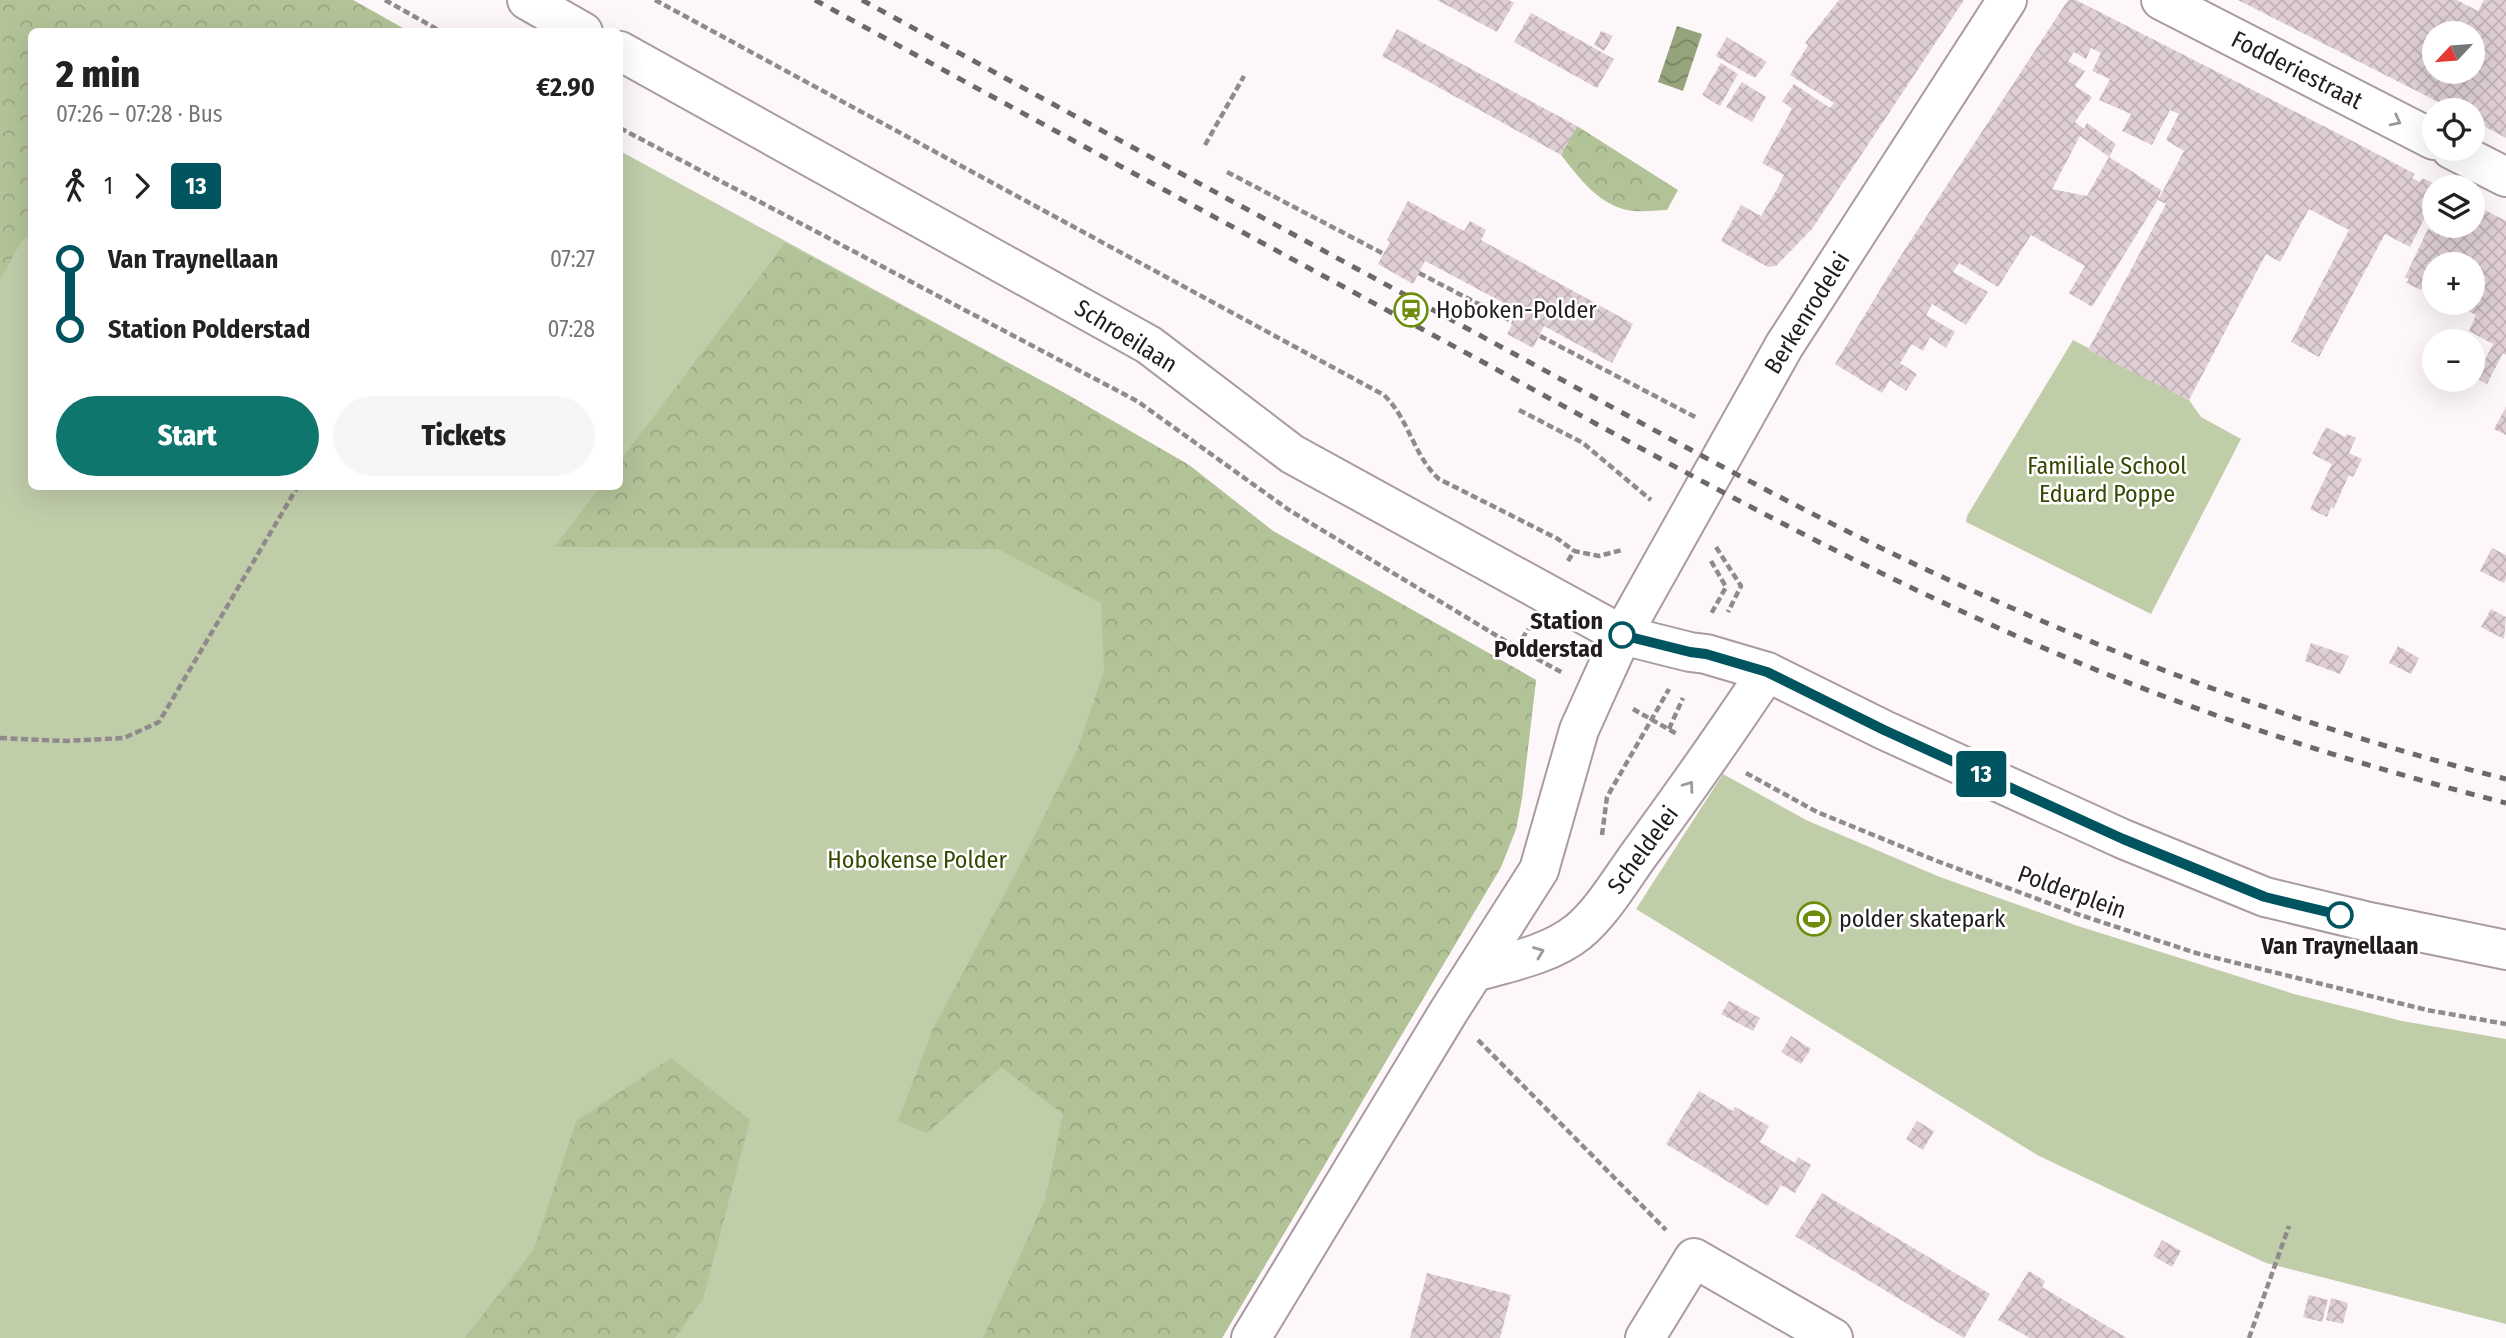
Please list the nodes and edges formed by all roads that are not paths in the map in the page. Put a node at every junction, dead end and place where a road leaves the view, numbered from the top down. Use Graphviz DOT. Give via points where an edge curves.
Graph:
graph roads {
  1 [pos="527,0"];
  2 [pos="2007,0"];
  3 [pos="2161,0"];
  4 [pos="576,28"];
  5 [pos="623,53"];
  6 [pos="2422,134"];
  7 [pos="2475,161"];
  8 [pos="2506,177"];
  9 [pos="1622,635"];
  10 [pos="1767,672"];
  11 [pos="2506,950"];
  12 [pos="1474,972"];
  13 [pos="1251,1338"];
  14 [pos="1645,1338"];
  15 [pos="1833,1338"];
  1 -- 4 [label="street"];
  2 -- 9 [label="street, Berkenrodelei" via="1784,346"];
  3 -- 6 [label="street, Fodderiestraat, one-way"];
  5 -- 9 [label="street, Schroeilaan" via="1149,345 1292,454"];
  7 -- 8 [label="street"];
  9 -- 10 [label="street, Schroeilaan"];
  9 -- 12 [label="street" via="1579,730 1539,870"];
  10 -- 11 [label="street, Schroeilaan" via="2123,839 2265,897"];
  12 -- 10 [label="street, Scheldelei, one-way" via="1530,956 1580,930 1712,755"];
  12 -- 13 [label="street"];
  14 -- 15 [label="street" via="1694,1258"];
}
